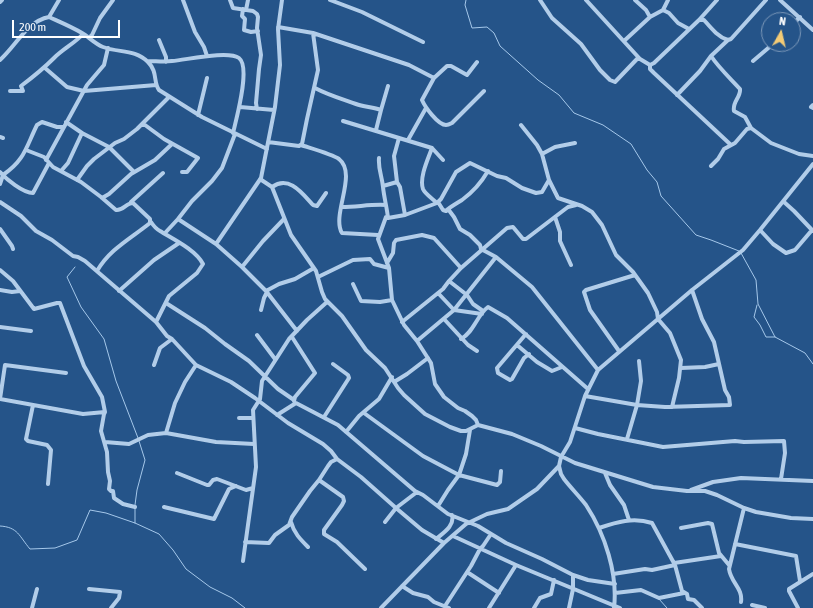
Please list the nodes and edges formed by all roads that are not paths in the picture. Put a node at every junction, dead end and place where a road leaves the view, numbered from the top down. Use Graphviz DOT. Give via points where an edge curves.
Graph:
graph roads {
  1 [pos="59,0"];
  2 [pos="113,0"];
  3 [pos="183,0"];
  4 [pos="230,0"];
  5 [pos="248,0"];
  6 [pos="282,0"];
  7 [pos="330,0"];
  8 [pos="540,0"];
  9 [pos="586,0"];
  10 [pos="635,0"];
  11 [pos="668,0"];
  12 [pos="717,0"];
  13 [pos="766,0"];
  14 [pos="780,0"];
  15 [pos="245,10"];
  16 [pos="663,10"];
  17 [pos="794,12"];
  18 [pos="49,17"];
  19 [pos="650,17"];
  20 [pos="801,18"];
  21 [pos="699,20"];
  22 [pos="278,27"];
  23 [pos="689,29"];
  24 [pos="813,30"];
  25 [pos="258,31"];
  26 [pos="313,33"];
  27 [pos="83,34"];
  28 [pos="89,38"];
  29 [pos="159,40"];
  30 [pos="728,40"];
  31 [pos="624,41"];
  32 [pos="423,42"];
  33 [pos="108,48"];
  34 [pos="764,52"];
  35 [pos="207,56"];
  36 [pos="711,56"];
  37 [pos="640,59"];
  38 [pos="0,60"];
  39 [pos="147,61"];
  40 [pos="753,61"];
  41 [pos="166,62"];
  42 [pos="477,62"];
  43 [pos="650,65"];
  44 [pos="45,68"];
  45 [pos="207,78"];
  46 [pos="434,78"];
  47 [pos="156,85"];
  48 [pos="388,86"];
  49 [pos="315,88"];
  50 [pos="10,91"];
  51 [pos="84,91"];
  52 [pos="484,91"];
  53 [pos="677,95"];
  54 [pos="169,97"];
  55 [pos="240,107"];
  56 [pos="426,108"];
  57 [pos="257,109"];
  58 [pos="274,110"];
  59 [pos="381,110"];
  60 [pos="198,115"];
  61 [pos="343,121"];
  62 [pos="65,124"];
  63 [pos="521,124"];
  64 [pos="142,125"];
  65 [pos="751,128"];
  66 [pos="376,130"];
  67 [pos="234,133"];
  68 [pos="82,134"];
  69 [pos="399,138"];
  70 [pos="408,140"];
  71 [pos="268,142"];
  72 [pos="575,142"];
  73 [pos="172,144"];
  74 [pos="731,145"];
  75 [pos="301,146"];
  76 [pos="109,147"];
  77 [pos="432,148"];
  78 [pos="267,149"];
  79 [pos="26,150"];
  80 [pos="542,154"];
  81 [pos="813,156"];
  82 [pos="379,158"];
  83 [pos="443,160"];
  84 [pos="48,161"];
  85 [pos="813,164"];
  86 [pos="711,166"];
  87 [pos="809,170"];
  88 [pos="61,171"];
  89 [pos="488,171"];
  90 [pos="134,172"];
  91 [pos="182,172"];
  92 [pos="1,173"];
  93 [pos="163,173"];
  94 [pos="813,174"];
  95 [pos="260,179"];
  96 [pos="77,180"];
  97 [pos="549,180"];
  98 [pos="397,182"];
  99 [pos="0,184"];
  100 [pos="383,186"];
  101 [pos="272,187"];
  102 [pos="326,193"];
  103 [pos="102,198"];
  104 [pos="0,202"];
  105 [pos="131,202"];
  106 [pos="438,202"];
  107 [pos="784,202"];
  108 [pos="386,204"];
  109 [pos="576,205"];
  110 [pos="342,207"];
  111 [pos="448,210"];
  112 [pos="405,215"];
  113 [pos="555,216"];
  114 [pos="284,218"];
  115 [pos="388,218"];
  116 [pos="178,220"];
  117 [pos="151,222"];
  118 [pos="0,229"];
  119 [pos="760,230"];
  120 [pos="812,231"];
  121 [pos="165,233"];
  122 [pos="378,235"];
  123 [pos="179,243"];
  124 [pos="216,244"];
  125 [pos="13,249"];
  126 [pos="481,249"];
  127 [pos="496,256"];
  128 [pos="387,262"];
  129 [pos="571,265"];
  130 [pos="242,268"];
  131 [pos="314,268"];
  132 [pos="389,268"];
  133 [pos="462,268"];
  134 [pos="0,270"];
  135 [pos="97,271"];
  136 [pos="635,275"];
  137 [pos="318,277"];
  138 [pos="449,281"];
  139 [pos="353,284"];
  140 [pos="0,290"];
  141 [pos="692,290"];
  142 [pos="20,291"];
  143 [pos="119,291"];
  144 [pos="267,292"];
  145 [pos="438,293"];
  146 [pos="467,295"];
  147 [pos="392,300"];
  148 [pos="328,302"];
  149 [pos="166,303"];
  150 [pos="261,310"];
  151 [pos="454,310"];
  152 [pos="483,312"];
  153 [pos="444,319"];
  154 [pos="658,319"];
  155 [pos="156,322"];
  156 [pos="402,322"];
  157 [pos="0,327"];
  158 [pos="31,331"];
  159 [pos="297,331"];
  160 [pos="526,334"];
  161 [pos="257,335"];
  162 [pos="292,336"];
  163 [pos="172,339"];
  164 [pos="461,339"];
  165 [pos="417,341"];
  166 [pos="517,345"];
  167 [pos="619,351"];
  168 [pos="477,352"];
  169 [pos="529,354"];
  170 [pos="428,358"];
  171 [pos="275,359"];
  172 [pos="639,361"];
  173 [pos="0,364"];
  174 [pos="333,364"];
  175 [pos="720,364"];
  176 [pos="5,365"];
  177 [pos="154,365"];
  178 [pos="196,365"];
  179 [pos="562,367"];
  180 [pos="681,368"];
  181 [pos="598,370"];
  182 [pos="66,373"];
  183 [pos="265,375"];
  184 [pos="392,377"];
  185 [pos="394,382"];
  186 [pos="588,389"];
  187 [pos="585,396"];
  188 [pos="0,399"];
  189 [pos="259,401"];
  190 [pos="295,402"];
  191 [pos="33,405"];
  192 [pos="637,405"];
  193 [pos="672,407"];
  194 [pos="105,412"];
  195 [pos="364,413"];
  196 [pos="276,415"];
  197 [pos="324,417"];
  198 [pos="239,418"];
  199 [pos="253,418"];
  200 [pos="478,425"];
  201 [pos="575,428"];
  202 [pos="470,430"];
  203 [pos="166,432"];
  204 [pos="346,432"];
  205 [pos="627,439"];
  206 [pos="105,442"];
  207 [pos="254,444"];
  208 [pos="561,457"];
  209 [pos="337,459"];
  210 [pos="559,466"];
  211 [pos="501,471"];
  212 [pos="177,473"];
  213 [pos="605,473"];
  214 [pos="459,475"];
  215 [pos="781,479"];
  216 [pos="319,480"];
  217 [pos="813,481"];
  218 [pos="48,484"];
  219 [pos="236,486"];
  220 [pos="253,488"];
  221 [pos="687,491"];
  222 [pos="417,492"];
  223 [pos="438,506"];
  224 [pos="135,507"];
  225 [pos="164,507"];
  226 [pos="396,508"];
  227 [pos="744,508"];
  228 [pos="452,515"];
  229 [pos="813,519"];
  230 [pos="629,520"];
  231 [pos="291,522"];
  232 [pos="385,522"];
  233 [pos="470,522"];
  234 [pos="599,528"];
  235 [pos="681,528"];
  236 [pos="491,534"];
  237 [pos="453,536"];
  238 [pos="436,539"];
  239 [pos="245,542"];
  240 [pos="444,543"];
  241 [pos="735,544"];
  242 [pos="308,547"];
  243 [pos="480,549"];
  244 [pos="721,556"];
  245 [pos="243,561"];
  246 [pos="674,564"];
  247 [pos="516,565"];
  248 [pos="729,565"];
  249 [pos="365,569"];
  250 [pos="467,572"];
  251 [pos="614,574"];
  252 [pos="813,574"];
  253 [pos="573,575"];
  254 [pos="554,580"];
  255 [pos="800,581"];
  256 [pos="615,584"];
  257 [pos="402,586"];
  258 [pos="573,588"];
  259 [pos="37,589"];
  260 [pos="89,589"];
  261 [pos="498,593"];
  262 [pos="615,593"];
  263 [pos="684,593"];
  264 [pos="741,602"];
  265 [pos="752,605"];
  266 [pos="447,607"];
  267 [pos="614,607"];
  268 [pos="32,608"];
  269 [pos="111,608"];
  270 [pos="381,608"];
  271 [pos="489,608"];
  272 [pos="534,608"];
  273 [pos="569,608"];
  274 [pos="620,608"];
  275 [pos="702,608"];
  276 [pos="765,608"];
  277 [pos="798,608"];
  1 -- 18 [label="street"];
  2 -- 28 [label="street"];
  3 -- 35 [label="street"];
  4 -- 15 [label="street" via="233,8"];
  5 -- 15 [label="street"];
  6 -- 22 [label="street"];
  7 -- 32 [label="street" via="362,12"];
  8 -- 37 [label="street" via="552,18 581,44 600,70 612,81 617,82 634,61"];
  9 -- 31 [label="street"];
  10 -- 19 [label="street"];
  11 -- 16 [label="street"];
  12 -- 21 [label="street"];
  13 -- 30 [label="street"];
  14 -- 17 [label="street"];
  15 -- 25 [label="street" via="257,14"];
  15 -- 25 [label="street" via="242,16 245,18 244,30"];
  16 -- 19 [label="street"];
  16 -- 23 [label="street"];
  18 -- 27 [label="street"];
  18 -- 38 [label="street" via="38,20 30,27"];
  19 -- 31 [label="street"];
  20 -- 24 [label="street"];
  21 -- 23 [label="street"];
  21 -- 30 [label="street" via="704,20 714,31"];
  22 -- 26 [label="street"];
  22 -- 58 [label="street" via="280,65"];
  23 -- 43 [label="street"];
  25 -- 57 [label="street" via="262,55"];
  26 -- 46 [label="street" via="409,65"];
  26 -- 49 [label="street" via="318,70"];
  27 -- 28 [label="street"];
  27 -- 44 [label="street" via="53,58"];
  28 -- 33 [label="street"];
  29 -- 41 [label="street"];
  30 -- 36 [label="street"];
  31 -- 37 [label="street"];
  33 -- 39 [label="street" via="135,53"];
  33 -- 51 [label="street" via="104,65"];
  34 -- 40 [label="street"];
  35 -- 41 [label="street"];
  35 -- 55 [label="street" via="235,56 241,60 243,69"];
  36 -- 53 [label="street"];
  36 -- 65 [label="street" via="740,89 734,103 734,111 745,117"];
  37 -- 43 [label="street"];
  39 -- 41 [label="street"];
  39 -- 47 [label="street" via="154,71"];
  42 -- 46 [label="street" via="467,76 448,66"];
  43 -- 53 [label="street" via="650,69"];
  44 -- 50 [label="street" via="21,86 22,92"];
  44 -- 51 [label="street" via="67,87"];
  45 -- 60 [label="street"];
  46 -- 56 [label="street" via="422,97"];
  47 -- 51 [label="street"];
  47 -- 54 [label="street"];
  48 -- 59 [label="street"];
  49 -- 59 [label="street"];
  49 -- 75 [label="street"];
  51 -- 62 [label="street"];
  52 -- 56 [label="street" via="448,125 443,125"];
  53 -- 74 [label="street"];
  54 -- 60 [label="street"];
  54 -- 64 [label="street"];
  55 -- 57 [label="street"];
  55 -- 67 [label="street"];
  56 -- 70 [label="street"];
  57 -- 58 [label="street"];
  58 -- 71 [label="street"];
  59 -- 66 [label="street"];
  60 -- 67 [label="street"];
  61 -- 66 [label="street"];
  62 -- 68 [label="street"];
  62 -- 79 [label="street" via="57,127 42,122 36,127"];
  62 -- 84 [label="street"];
  63 -- 80 [label="street"];
  64 -- 73 [label="street"];
  64 -- 76 [label="street"];
  65 -- 74 [label="street"];
  65 -- 81 [label="street" via="771,143 799,154"];
  66 -- 69 [label="street"];
  67 -- 78 [label="street"];
  67 -- 116 [label="street" via="222,168"];
  68 -- 76 [label="street"];
  68 -- 88 [label="street" via="68,163"];
  69 -- 70 [label="street"];
  69 -- 98 [label="street" via="394,156"];
  70 -- 77 [label="street"];
  71 -- 75 [label="street"];
  71 -- 78 [label="street"];
  72 -- 80 [label="street" via="556,146"];
  73 -- 90 [label="street" via="153,162"];
  73 -- 91 [label="street" via="198,158 187,172"];
  74 -- 86 [label="street" via="724,149"];
  75 -- 110 [label="street" via="338,158 344,164 346,175"];
  76 -- 90 [label="street"];
  76 -- 96 [label="street" via="90,163"];
  77 -- 83 [label="street"];
  77 -- 106 [label="street" via="424,172 423,187 424,191"];
  78 -- 95 [label="street"];
  79 -- 84 [label="street"];
  79 -- 92 [label="street" via="16,165"];
  80 -- 97 [label="street"];
  82 -- 100 [label="street" via="378,170"];
  84 -- 88 [label="street"];
  84 -- 92 [label="street" via="32,193 9,181"];
  85 -- 87 [label="street"];
  87 -- 94 [label="street"];
  87 -- 107 [label="street"];
  88 -- 96 [label="street"];
  89 -- 97 [label="street" via="536,193 542,192"];
  89 -- 106 [label="street" via="467,164 456,172"];
  89 -- 111 [label="street" via="478,187"];
  90 -- 103 [label="street"];
  92 -- 99 [label="street"];
  93 -- 105 [label="street"];
  95 -- 101 [label="street"];
  95 -- 124 [label="street"];
  96 -- 103 [label="street"];
  97 -- 109 [label="street" via="558,198"];
  98 -- 100 [label="street"];
  98 -- 112 [label="street"];
  100 -- 108 [label="street"];
  101 -- 102 [label="street" via="280,183 291,184 317,206"];
  101 -- 114 [label="street"];
  103 -- 105 [label="street" via="116,210"];
  104 -- 135 [label="street" via="21,216 36,231"];
  105 -- 117 [label="street"];
  106 -- 111 [label="street" via="443,210"];
  106 -- 112 [label="street"];
  107 -- 119 [label="street"];
  107 -- 120 [label="street"];
  108 -- 110 [label="street"];
  108 -- 115 [label="street"];
  109 -- 113 [label="street"];
  109 -- 136 [label="street" via="592,212 602,225 616,254"];
  110 -- 122 [label="street" via="339,228 342,234"];
  111 -- 126 [label="street" via="460,229 469,234"];
  112 -- 115 [label="street"];
  113 -- 126 [label="street" via="526,239 523,239 513,226"];
  113 -- 129 [label="street" via="560,241"];
  114 -- 130 [label="street"];
  114 -- 131 [label="street" via="293,240"];
  115 -- 122 [label="street" via="386,217"];
  116 -- 121 [label="street"];
  116 -- 124 [label="street"];
  117 -- 121 [label="street"];
  117 -- 135 [label="street" via="115,249 103,260"];
  118 -- 125 [label="street"];
  119 -- 120 [label="street" via="786,253 795,250"];
  119 -- 141 [label="street" via="739,254"];
  121 -- 123 [label="street"];
  122 -- 128 [label="street"];
  123 -- 143 [label="street" via="154,260"];
  123 -- 149 [label="street" via="201,260 203,265 170,295"];
  124 -- 130 [label="street"];
  126 -- 127 [label="street"];
  126 -- 133 [label="street"];
  127 -- 146 [label="street"];
  127 -- 181 [label="street" via="532,287"];
  128 -- 132 [label="street"];
  128 -- 133 [label="street" via="393,253 396,240 422,235 434,238"];
  130 -- 144 [label="street"];
  131 -- 137 [label="street"];
  131 -- 144 [label="street"];
  132 -- 137 [label="street" via="374,264 370,259 353,260"];
  132 -- 147 [label="street"];
  133 -- 138 [label="street"];
  134 -- 142 [label="street"];
  135 -- 143 [label="street"];
  136 -- 154 [label="street" via="648,293"];
  136 -- 167 [label="street" via="584,292 590,310"];
  137 -- 148 [label="street" via="323,295"];
  138 -- 145 [label="street"];
  138 -- 146 [label="street"];
  139 -- 147 [label="street" via="361,301"];
  140 -- 142 [label="street"];
  141 -- 154 [label="street"];
  141 -- 175 [label="street" via="702,319 714,342"];
  142 -- 194 [label="street" via="34,309 60,303 84,366 102,397"];
  143 -- 155 [label="street"];
  144 -- 150 [label="street"];
  144 -- 159 [label="street"];
  145 -- 151 [label="street"];
  145 -- 156 [label="street"];
  146 -- 151 [label="street"];
  146 -- 152 [label="street" via="472,304"];
  147 -- 156 [label="street"];
  148 -- 159 [label="street"];
  148 -- 184 [label="street" via="366,350"];
  149 -- 155 [label="street"];
  149 -- 183 [label="street" via="205,328"];
  151 -- 152 [label="street"];
  151 -- 153 [label="street"];
  152 -- 160 [label="street" via="488,307 492,308"];
  152 -- 164 [label="street" via="469,333"];
  153 -- 164 [label="street"];
  153 -- 165 [label="street"];
  154 -- 167 [label="street"];
  154 -- 180 [label="street" via="670,333 681,360"];
  155 -- 163 [label="street"];
  156 -- 165 [label="street"];
  157 -- 158 [label="street"];
  159 -- 162 [label="street"];
  160 -- 166 [label="street"];
  160 -- 179 [label="street"];
  161 -- 171 [label="street"];
  162 -- 171 [label="street"];
  162 -- 190 [label="street" via="315,373"];
  163 -- 177 [label="street" via="160,348"];
  163 -- 178 [label="street"];
  164 -- 168 [label="street"];
  165 -- 170 [label="street"];
  166 -- 169 [label="street"];
  166 -- 169 [label="street" via="497,368 498,373 512,379"];
  167 -- 181 [label="street"];
  169 -- 179 [label="street" via="552,371"];
  170 -- 185 [label="street"];
  170 -- 200 [label="street" via="438,389 444,397 472,416"];
  171 -- 183 [label="street"];
  172 -- 192 [label="street" via="641,381"];
  173 -- 176 [label="street"];
  174 -- 197 [label="street" via="349,378"];
  175 -- 180 [label="street"];
  175 -- 193 [label="street" via="730,405"];
  176 -- 182 [label="street"];
  176 -- 188 [label="street"];
  178 -- 189 [label="street" via="231,382"];
  178 -- 203 [label="street" via="175,403"];
  179 -- 186 [label="street"];
  180 -- 193 [label="street"];
  181 -- 186 [label="street"];
  183 -- 189 [label="street"];
  183 -- 190 [label="street"];
  184 -- 185 [label="street"];
  184 -- 195 [label="street" via="379,399"];
  185 -- 202 [label="street" via="411,402 432,418 456,430"];
  186 -- 187 [label="street"];
  187 -- 192 [label="street"];
  187 -- 201 [label="street"];
  188 -- 191 [label="street"];
  189 -- 196 [label="street"];
  189 -- 199 [label="street" via="254,408"];
  190 -- 196 [label="street"];
  190 -- 197 [label="street"];
  191 -- 194 [label="street" via="83,414"];
  191 -- 218 [label="street" via="26,439 28,442 47,445 51,450"];
  192 -- 193 [label="street"];
  192 -- 205 [label="street"];
  194 -- 206 [label="street" via="101,427"];
  195 -- 204 [label="street"];
  195 -- 214 [label="street" via="423,456"];
  196 -- 209 [label="street" via="323,444"];
  197 -- 204 [label="street"];
  198 -- 199 [label="street"];
  199 -- 207 [label="street"];
  200 -- 202 [label="street"];
  200 -- 208 [label="street" via="512,434"];
  201 -- 205 [label="street"];
  201 -- 208 [label="street"];
  202 -- 214 [label="street"];
  203 -- 206 [label="street" via="148,435 129,444"];
  203 -- 207 [label="street" via="216,442"];
  204 -- 222 [label="street"];
  205 -- 215 [label="street" via="663,447 721,441 784,441"];
  206 -- 224 [label="street" via="109,489 119,502"];
  207 -- 220 [label="street" via="256,467"];
  208 -- 210 [label="street"];
  208 -- 213 [label="street"];
  209 -- 216 [label="street" via="331,462"];
  209 -- 226 [label="street"];
  210 -- 233 [label="street" via="537,488 508,510 486,514"];
  210 -- 234 [label="street" via="564,479 586,506"];
  211 -- 214 [label="street" via="500,482 497,485"];
  212 -- 219 [label="street" via="207,485 217,479"];
  213 -- 221 [label="street" via="653,487"];
  213 -- 230 [label="street" via="624,505"];
  214 -- 223 [label="street"];
  215 -- 217 [label="street"];
  215 -- 221 [label="street" via="741,478 713,482"];
  216 -- 231 [label="street"];
  216 -- 249 [label="street" via="343,497 344,501 324,530 324,534 337,542"];
  219 -- 220 [label="street" via="246,490"];
  219 -- 225 [label="street" via="229,490 214,519"];
  220 -- 239 [label="street"];
  221 -- 227 [label="street" via="712,493"];
  222 -- 223 [label="street"];
  222 -- 226 [label="street"];
  223 -- 228 [label="street"];
  226 -- 232 [label="street"];
  226 -- 238 [label="street"];
  227 -- 229 [label="street" via="791,518"];
  227 -- 241 [label="street"];
  228 -- 233 [label="street"];
  228 -- 238 [label="street" via="452,524"];
  230 -- 234 [label="street"];
  230 -- 246 [label="street" via="653,524"];
  231 -- 239 [label="street" via="275,535 269,544"];
  231 -- 242 [label="street" via="298,537"];
  233 -- 236 [label="street"];
  233 -- 237 [label="street"];
  234 -- 251 [label="street"];
  235 -- 244 [label="street" via="712,524"];
  236 -- 243 [label="street"];
  236 -- 253 [label="street"];
  237 -- 240 [label="street"];
  237 -- 243 [label="street"];
  238 -- 240 [label="street"];
  239 -- 245 [label="street"];
  240 -- 257 [label="street"];
  241 -- 248 [label="street"];
  241 -- 255 [label="street" via="796,556"];
  243 -- 247 [label="street"];
  243 -- 250 [label="street"];
  244 -- 246 [label="street"];
  244 -- 248 [label="street"];
  246 -- 251 [label="street" via="652,570"];
  246 -- 263 [label="street"];
  247 -- 254 [label="street"];
  247 -- 261 [label="street"];
  248 -- 264 [label="street" via="730,576 740,592"];
  250 -- 261 [label="street"];
  250 -- 266 [label="street"];
  251 -- 256 [label="street"];
  252 -- 255 [label="street"];
  253 -- 256 [label="street"];
  253 -- 258 [label="street"];
  254 -- 258 [label="street"];
  254 -- 272 [label="street" via="551,594 540,598"];
  255 -- 277 [label="street" via="789,589"];
  256 -- 262 [label="street"];
  257 -- 266 [label="street"];
  257 -- 270 [label="street"];
  258 -- 267 [label="street"];
  258 -- 273 [label="street"];
  259 -- 268 [label="street"];
  260 -- 269 [label="street" via="120,592 119,598"];
  261 -- 271 [label="street"];
  262 -- 263 [label="street" via="641,590 659,598"];
  262 -- 267 [label="street"];
  263 -- 275 [label="street"];
  265 -- 276 [label="street"];
  267 -- 274 [label="street"];
}
